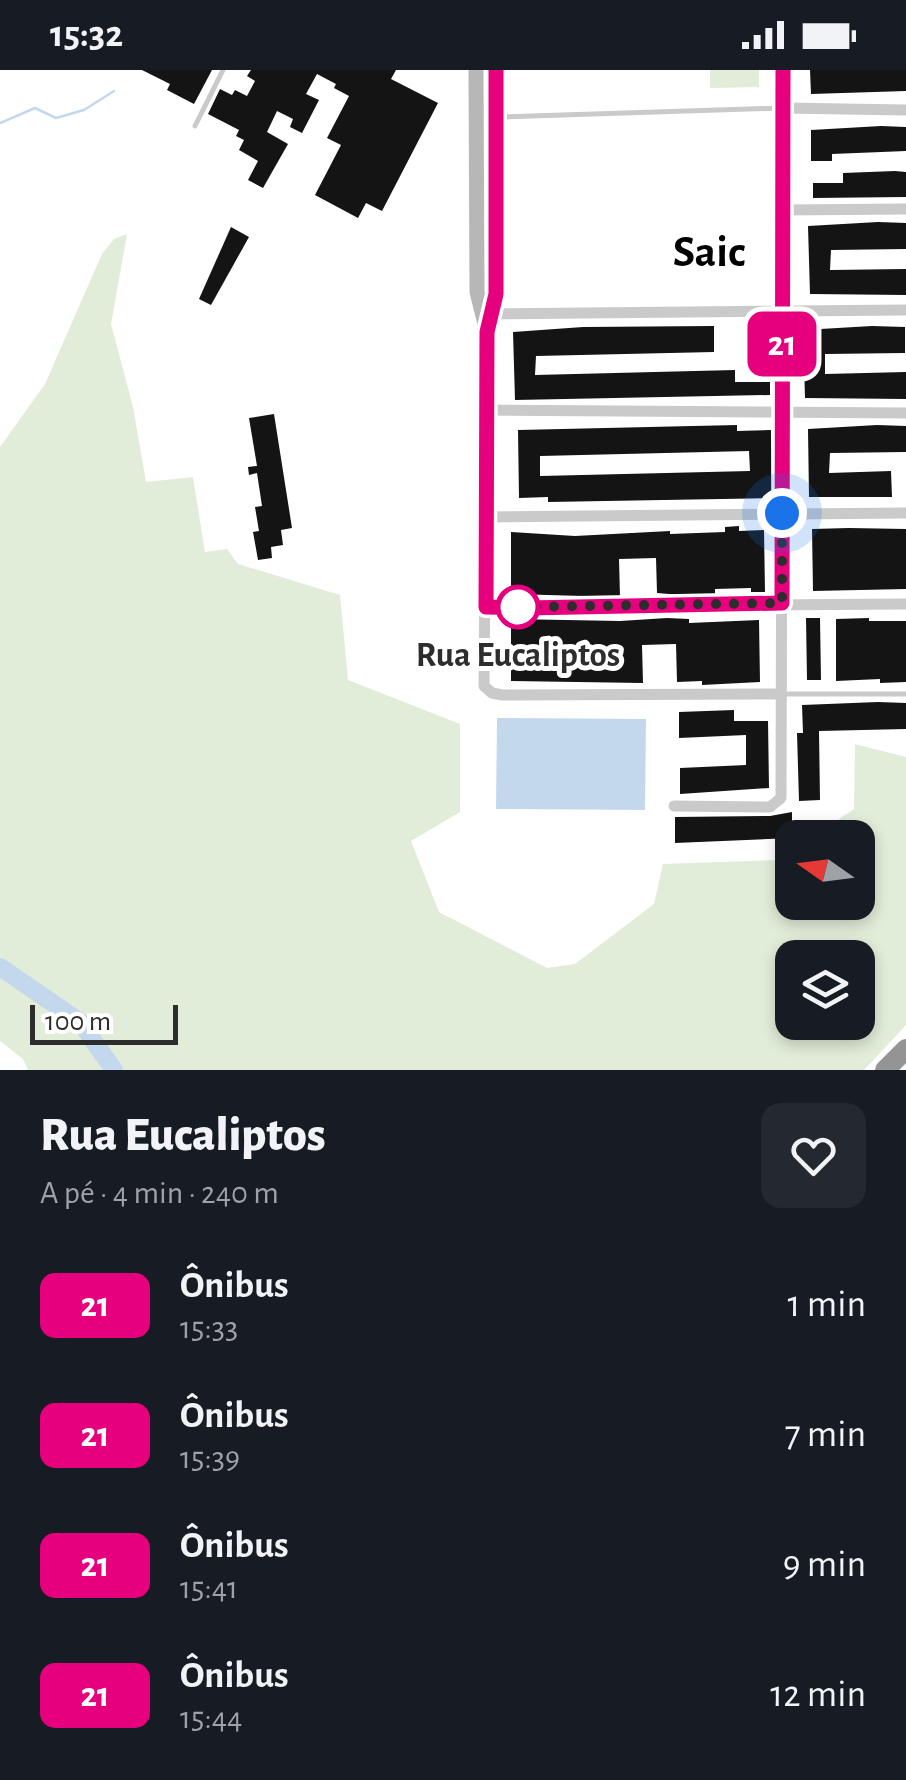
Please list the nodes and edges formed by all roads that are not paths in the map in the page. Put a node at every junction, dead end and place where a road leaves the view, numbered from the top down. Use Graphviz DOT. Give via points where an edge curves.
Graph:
graph roads {
  1 [pos="223,70"];
  2 [pos="476,70"];
  3 [pos="496,70"];
  4 [pos="783,70"];
  5 [pos="783,108"];
  6 [pos="906,110"];
  7 [pos="496,117"];
  8 [pos="195,126"];
  9 [pos="906,208"];
  10 [pos="783,210"];
  11 [pos="782,310"];
  12 [pos="906,310"];
  13 [pos="487,314"];
  14 [pos="487,332"];
  15 [pos="488,410"];
  16 [pos="783,413"];
  17 [pos="906,413"];
  18 [pos="782,513"];
  19 [pos="906,513"];
  20 [pos="487,517"];
  21 [pos="782,603"];
  22 [pos="906,604"];
  23 [pos="486,607"];
  24 [pos="782,694"];
  25 [pos="906,694"];
  26 [pos="674,806"];
  27 [pos="906,1049"];
  28 [pos="885,1070"];
  1 -- 8 [label="lane"];
  2 -- 13 [label="street" via="476,292"];
  3 -- 7 [label="street"];
  4 -- 5 [label="street"];
  5 -- 6 [label="street"];
  5 -- 7 [label="lane"];
  5 -- 10 [label="street"];
  7 -- 13 [label="street" via="496,294"];
  9 -- 10 [label="street"];
  10 -- 11 [label="street"];
  11 -- 12 [label="street"];
  11 -- 13 [label="street"];
  11 -- 16 [label="street"];
  13 -- 14 [label="street"];
  14 -- 15 [label="street"];
  15 -- 16 [label="street"];
  15 -- 20 [label="street"];
  16 -- 17 [label="street"];
  16 -- 18 [label="street"];
  18 -- 19 [label="street"];
  18 -- 20 [label="street"];
  18 -- 21 [label="street"];
  20 -- 23 [label="street"];
  21 -- 22 [label="street"];
  21 -- 23 [label="street"];
  21 -- 24 [label="street"];
  23 -- 24 [label="street" via="484,686 502,696"];
  24 -- 25 [label="lane"];
  24 -- 26 [label="street" via="782,798 770,807"];
  27 -- 28 [label="highway"];
}
